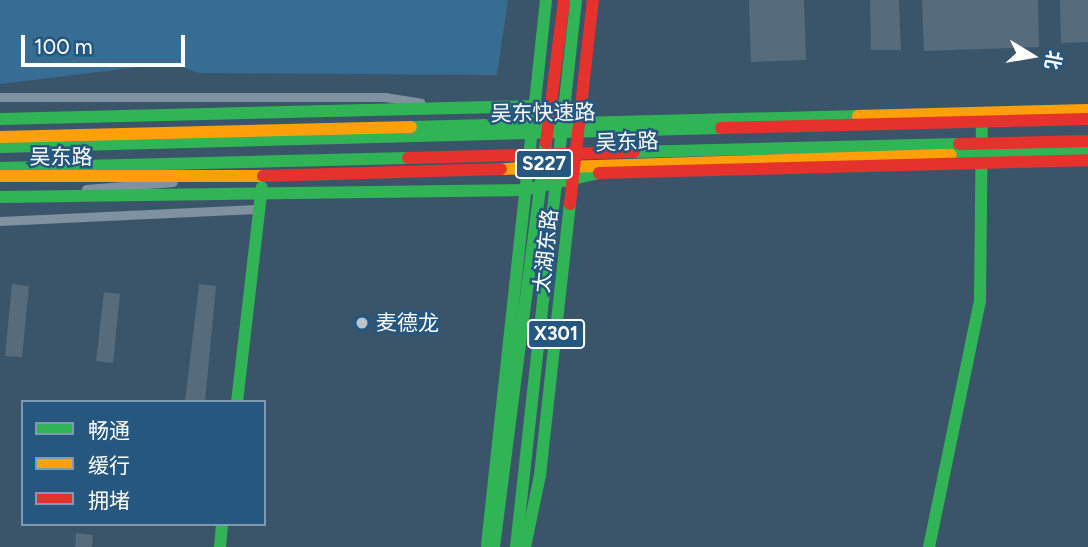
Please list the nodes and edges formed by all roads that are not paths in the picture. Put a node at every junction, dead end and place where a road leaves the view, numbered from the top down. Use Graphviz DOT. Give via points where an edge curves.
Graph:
graph roads {
  1 [pos="546,0"];
  2 [pos="564,0"];
  3 [pos="576,0"];
  4 [pos="593,0"];
  5 [pos="0,97"];
  6 [pos="534,106"];
  7 [pos="454,108"];
  8 [pos="1088,110"];
  9 [pos="981,111"];
  10 [pos="0,119"];
  11 [pos="1088,119"];
  12 [pos="580,120"];
  13 [pos="532,121"];
  14 [pos="0,137"];
  15 [pos="1088,141"];
  16 [pos="0,148"];
  17 [pos="1088,151"];
  18 [pos="983,153"];
  19 [pos="1088,160"];
  20 [pos="527,165"];
  21 [pos="0,168"];
  22 [pos="574,168"];
  23 [pos="0,176"];
  24 [pos="263,176"];
  25 [pos="524,190"];
  26 [pos="0,195"];
  27 [pos="259,209"];
  28 [pos="0,221"];
  29 [pos="237,400"];
  30 [pos="514,476"];
  31 [pos="222,526"];
  32 [pos="220,547"];
  33 [pos="487,547"];
  34 [pos="494,547"];
  35 [pos="516,547"];
  36 [pos="525,547"];
  37 [pos="929,547"];
  1 -- 6 [label="main road, 太湖东路"];
  2 -- 30 [label="main road, 太湖东路"];
  3 -- 30 [label="main road, 太湖东路"];
  4 -- 12 [label="main road, 太湖东路"];
  5 -- 7 [label="street" via="386,97"];
  6 -- 7 [label="main road"];
  6 -- 12 [label="main road"];
  6 -- 13 [label="main road, 太湖东路"];
  7 -- 10 [label="main road"];
  8 -- 9 [label="main road, 吴东路 / S227"];
  9 -- 12 [label="main road, 吴东路 / S227"];
  9 -- 18 [label="main road"];
  11 -- 16 [label="main road, 吴东快速路"];
  12 -- 13 [label="main road, 吴东路 / S227"];
  12 -- 22 [label="main road, 太湖东路 / X301"];
  13 -- 14 [label="main road, 吴东路 / S227"];
  13 -- 20 [label="main road, 太湖东路 / X301"];
  15 -- 21 [label="main road, 吴东快速路"];
  17 -- 18 [label="main road, 吴东路 / S227"];
  18 -- 22 [label="main road, 吴东路 / S227"];
  18 -- 37 [label="main road" via="980,301"];
  19 -- 22 [label="main road"];
  20 -- 22 [label="main road, 吴东路 / S227"];
  20 -- 24 [label="main road, 吴东路 / S227"];
  20 -- 25 [label="main road, 太湖东路 / X301"];
  22 -- 25 [label="main road"];
  22 -- 36 [label="main road, 太湖东路 / X301" via="540,475"];
  23 -- 24 [label="main road, 吴东路 / S227"];
  24 -- 26 [label="street"];
  24 -- 27 [label="main road"];
  25 -- 26 [label="main road"];
  25 -- 33 [label="main road, 太湖东路 / X301"];
  27 -- 28 [label="street"];
  27 -- 29 [label="main road"];
  30 -- 34 [label="main road, 太湖东路"];
  30 -- 35 [label="main road, 太湖东路"];
  31 -- 32 [label="main road"];
}
